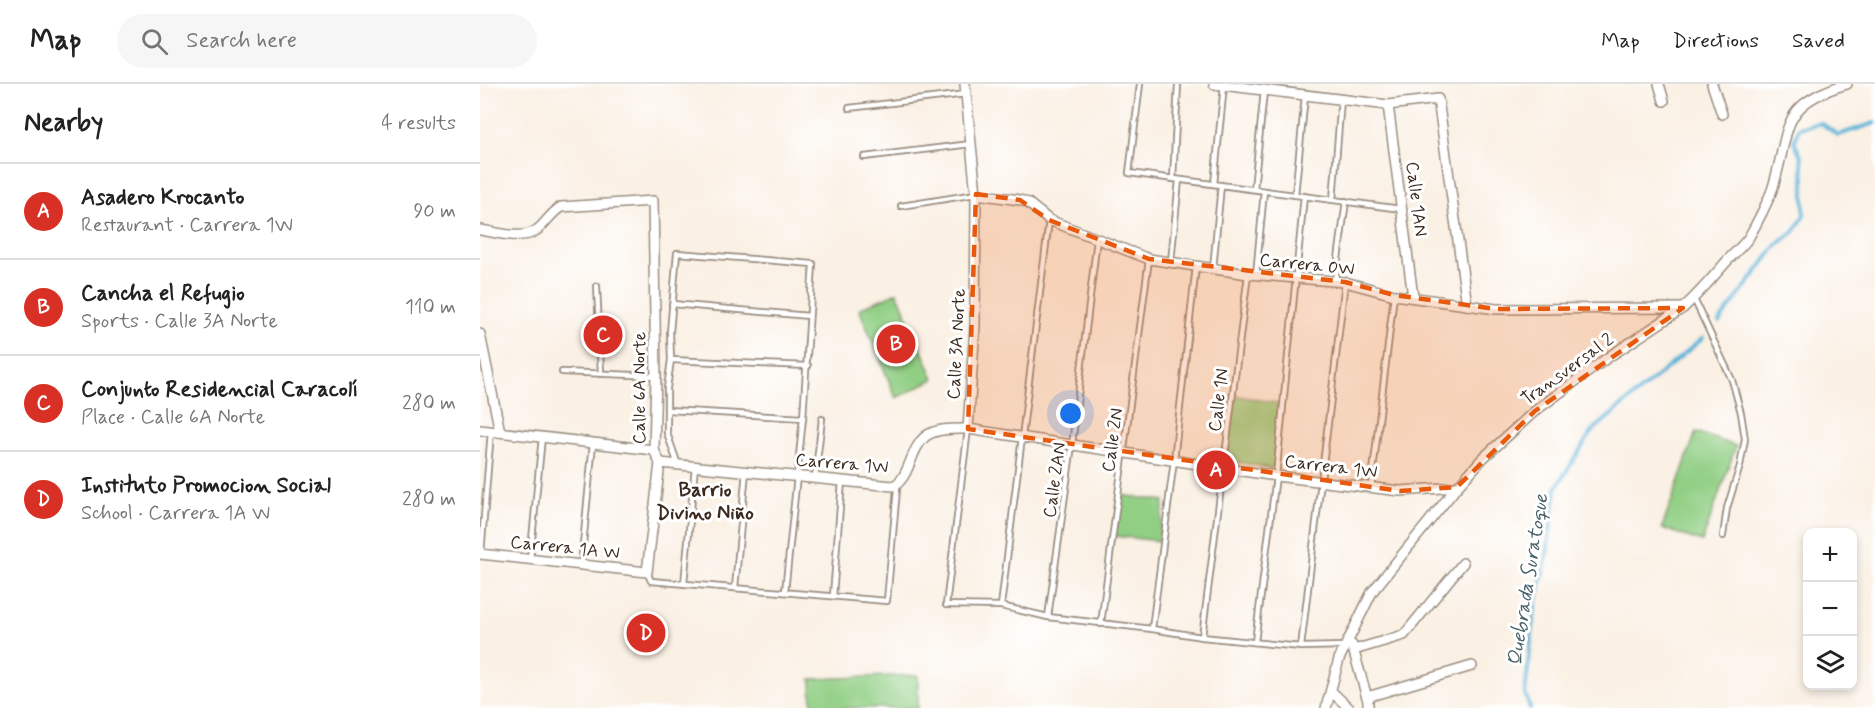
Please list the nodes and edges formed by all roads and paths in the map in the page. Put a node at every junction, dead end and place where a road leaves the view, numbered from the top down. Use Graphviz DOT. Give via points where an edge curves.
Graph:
graph roads {
  1 [pos="965,84"];
  2 [pos="1140,84"];
  3 [pos="1178,84"];
  4 [pos="1659,84"];
  5 [pos="1712,84"];
  6 [pos="1847,84"];
  7 [pos="1219,85"];
  8 [pos="1264,90"];
  9 [pos="966,94"];
  10 [pos="1305,95"];
  11 [pos="1341,99"];
  12 [pos="1664,101"];
  13 [pos="1388,105"];
  14 [pos="849,108"];
  15 [pos="1722,114"];
  16 [pos="971,144"];
  17 [pos="864,157"];
  18 [pos="1176,179"];
  19 [pos="1214,184"];
  20 [pos="1221,185"];
  21 [pos="1254,189"];
  22 [pos="1264,191"];
  23 [pos="976,194"];
  24 [pos="1295,195"];
  25 [pos="1304,196"];
  26 [pos="1334,200"];
  27 [pos="1346,201"];
  28 [pos="901,206"];
  29 [pos="1401,209"];
  30 [pos="1049,220"];
  31 [pos="480,230"];
  32 [pos="1097,239"];
  33 [pos="1149,259"];
  34 [pos="1171,262"];
  35 [pos="1196,266"];
  36 [pos="1213,268"];
  37 [pos="1252,274"];
  38 [pos="1296,277"];
  39 [pos="1340,281"];
  40 [pos="597,286"];
  41 [pos="1394,295"];
  42 [pos="1413,297"];
  43 [pos="1694,299"];
  44 [pos="672,304"];
  45 [pos="1467,305"];
  46 [pos="1683,308"];
  47 [pos="809,316"];
  48 [pos="480,334"];
  49 [pos="671,360"];
  50 [pos="808,366"];
  51 [pos="562,372"];
  52 [pos="601,374"];
  53 [pos="656,376"];
  54 [pos="668,410"];
  55 [pos="803,418"];
  56 [pos="822,419"];
  57 [pos="968,429"];
  58 [pos="480,430"];
  59 [pos="496,432"];
  60 [pos="542,437"];
  61 [pos="1022,438"];
  62 [pos="593,443"];
  63 [pos="1072,445"];
  64 [pos="654,450"];
  65 [pos="1124,453"];
  66 [pos="1174,460"];
  67 [pos="660,463"];
  68 [pos="678,465"];
  69 [pos="695,466"];
  70 [pos="1223,467"];
  71 [pos="746,471"];
  72 [pos="798,476"];
  73 [pos="1276,476"];
  74 [pos="815,478"];
  75 [pos="842,481"];
  76 [pos="1321,481"];
  77 [pos="892,486"];
  78 [pos="1457,487"];
  79 [pos="1371,488"];
  80 [pos="1723,536"];
  81 [pos="481,554"];
  82 [pos="530,560"];
  83 [pos="1463,563"];
  84 [pos="581,565"];
  85 [pos="647,572"];
  86 [pos="684,584"];
  87 [pos="735,588"];
  88 [pos="785,592"];
  89 [pos="833,596"];
  90 [pos="1001,606"];
  91 [pos="1048,617"];
  92 [pos="1101,624"];
  93 [pos="1152,629"];
  94 [pos="1202,637"];
  95 [pos="1255,642"];
  96 [pos="1301,647"];
  97 [pos="1350,648"];
  98 [pos="1472,666"];
  99 [pos="1332,692"];
  100 [pos="1367,697"];
  101 [pos="1326,708"];
  102 [pos="1349,708"];
  103 [pos="1368,708"];
  1 -- 9 [label="street, Calle 3A Norte"];
  2 -- 18 [label="lane" via="1130,173"];
  3 -- 18 [label="lane"];
  4 -- 12 [label="street"];
  5 -- 15 [label="street"];
  6 -- 43 [label="street, Transversal 2" via="1804,103 1796,112 1782,146 1773,188 1748,237"];
  7 -- 8 [label="street"];
  7 -- 19 [label="lane"];
  8 -- 10 [label="street"];
  8 -- 21 [label="lane"];
  9 -- 14 [label="lane"];
  9 -- 16 [label="street, Calle 3A Norte"];
  10 -- 11 [label="street"];
  10 -- 24 [label="lane"];
  11 -- 13 [label="street"];
  11 -- 26 [label="lane"];
  13 -- 29 [label="street, Calle 1AN"];
  13 -- 45 [label="street" via="1438,99"];
  16 -- 17 [label="lane"];
  16 -- 23 [label="street, Calle 3A Norte"];
  18 -- 19 [label="lane"];
  18 -- 34 [label="lane"];
  19 -- 20 [label="lane"];
  20 -- 21 [label="lane"];
  20 -- 36 [label="lane"];
  21 -- 22 [label="lane"];
  22 -- 24 [label="lane"];
  22 -- 37 [label="lane, Calle 1N"];
  23 -- 28 [label="lane"];
  23 -- 30 [label="street, Carrera 0W" via="1020,200"];
  23 -- 57 [label="street, Calle 3A Norte" via="975,327"];
  24 -- 25 [label="lane"];
  25 -- 26 [label="lane"];
  25 -- 38 [label="lane"];
  26 -- 27 [label="lane"];
  27 -- 29 [label="lane"];
  27 -- 39 [label="lane"];
  29 -- 42 [label="street, Calle 1AN"];
  30 -- 32 [label="street, Carrera 0W"];
  30 -- 61 [label="lane"];
  31 -- 53 [label="street, Calle 6A Norte" via="532,233 561,207 653,201"];
  32 -- 33 [label="street, Carrera 0W"];
  32 -- 63 [label="lane, Calle 2AN"];
  33 -- 34 [label="street, Carrera 0W"];
  33 -- 65 [label="lane, Calle 2N"];
  34 -- 35 [label="street, Carrera 0W"];
  35 -- 36 [label="street, Carrera 0W"];
  35 -- 66 [label="lane"];
  36 -- 37 [label="street, Carrera 0W"];
  37 -- 38 [label="street, Carrera 0W"];
  37 -- 70 [label="lane, Calle 1N"];
  38 -- 39 [label="street, Carrera 0W"];
  38 -- 73 [label="lane"];
  39 -- 41 [label="street, Carrera 0W"];
  39 -- 76 [label="lane"];
  40 -- 52 [label="lane"];
  41 -- 42 [label="street, Carrera 0W"];
  41 -- 79 [label="lane"];
  42 -- 45 [label="street, Carrera 0W"];
  43 -- 46 [label="street, Transversal 2"];
  43 -- 80 [label="lane" via="1732,380 1741,413 1744,438 1740,466 1726,508"];
  44 -- 47 [label="lane"];
  44 -- 47 [label="lane" via="677,253 813,264"];
  44 -- 49 [label="lane"];
  45 -- 46 [label="street, Carrera 0W" via="1536,310"];
  46 -- 78 [label="street, Transversal 2" via="1535,411"];
  47 -- 50 [label="lane"];
  48 -- 59 [label="street"];
  49 -- 50 [label="lane"];
  49 -- 54 [label="lane"];
  50 -- 55 [label="lane"];
  51 -- 52 [label="lane"];
  52 -- 53 [label="lane"];
  53 -- 64 [label="street, Calle 6A Norte"];
  54 -- 55 [label="lane"];
  54 -- 68 [label="lane" via="667,433"];
  55 -- 72 [label="lane"];
  56 -- 74 [label="lane"];
  57 -- 61 [label="street, Carrera 1W"];
  57 -- 77 [label="street, Carrera 1W" via="926,436 916,447 903,478"];
  57 -- 90 [label="lane, Calle 3A Norte" via="946,605"];
  58 -- 59 [label="street"];
  59 -- 60 [label="street"];
  59 -- 81 [label="lane"];
  60 -- 62 [label="street"];
  60 -- 82 [label="lane"];
  61 -- 63 [label="street, Carrera 1W"];
  61 -- 90 [label="lane"];
  62 -- 64 [label="street"];
  62 -- 84 [label="lane"];
  63 -- 65 [label="street, Carrera 1W"];
  63 -- 91 [label="lane, Calle 2AN"];
  64 -- 67 [label="street, Calle 6A Norte"];
  65 -- 66 [label="street, Carrera 1W"];
  65 -- 92 [label="lane, Calle 2N"];
  66 -- 70 [label="street, Carrera 1W"];
  66 -- 93 [label="lane"];
  67 -- 68 [label="street, Carrera 1W"];
  67 -- 85 [label="street, Calle 6A Norte"];
  68 -- 69 [label="street, Carrera 1W"];
  69 -- 71 [label="street, Carrera 1W"];
  69 -- 86 [label="lane"];
  70 -- 73 [label="street, Carrera 1W"];
  70 -- 94 [label="lane, Calle 1N"];
  71 -- 72 [label="street, Carrera 1W"];
  71 -- 87 [label="lane"];
  72 -- 74 [label="street, Carrera 1W"];
  72 -- 88 [label="lane"];
  73 -- 76 [label="street, Carrera 1W"];
  73 -- 95 [label="lane"];
  74 -- 75 [label="street, Carrera 1W"];
  75 -- 77 [label="street, Carrera 1W"];
  75 -- 89 [label="lane"];
  76 -- 79 [label="street, Carrera 1W"];
  76 -- 96 [label="lane"];
  77 -- 89 [label="lane" via="897,489 887,601"];
  78 -- 79 [label="street, Carrera 1W" via="1400,491"];
  78 -- 97 [label="street, Transversal 2" via="1372,592 1350,637"];
  81 -- 82 [label="street, Carrera 1A W"];
  82 -- 84 [label="street, Carrera 1A W"];
  83 -- 97 [label="street" via="1404,635"];
  84 -- 85 [label="street, Carrera 1A W"];
  85 -- 86 [label="lane" via="651,581"];
  86 -- 87 [label="lane"];
  87 -- 88 [label="lane"];
  88 -- 89 [label="lane"];
  90 -- 91 [label="lane"];
  91 -- 92 [label="lane"];
  92 -- 93 [label="lane"];
  93 -- 94 [label="lane"];
  94 -- 95 [label="lane"];
  95 -- 96 [label="lane"];
  96 -- 97 [label="lane"];
  97 -- 99 [label="street, Transversal 2" via="1339,659"];
  97 -- 100 [label="street"];
  98 -- 100 [label="street"];
  99 -- 101 [label="street, Transversal 2"];
  99 -- 102 [label="street"];
  100 -- 103 [label="street"];
}
